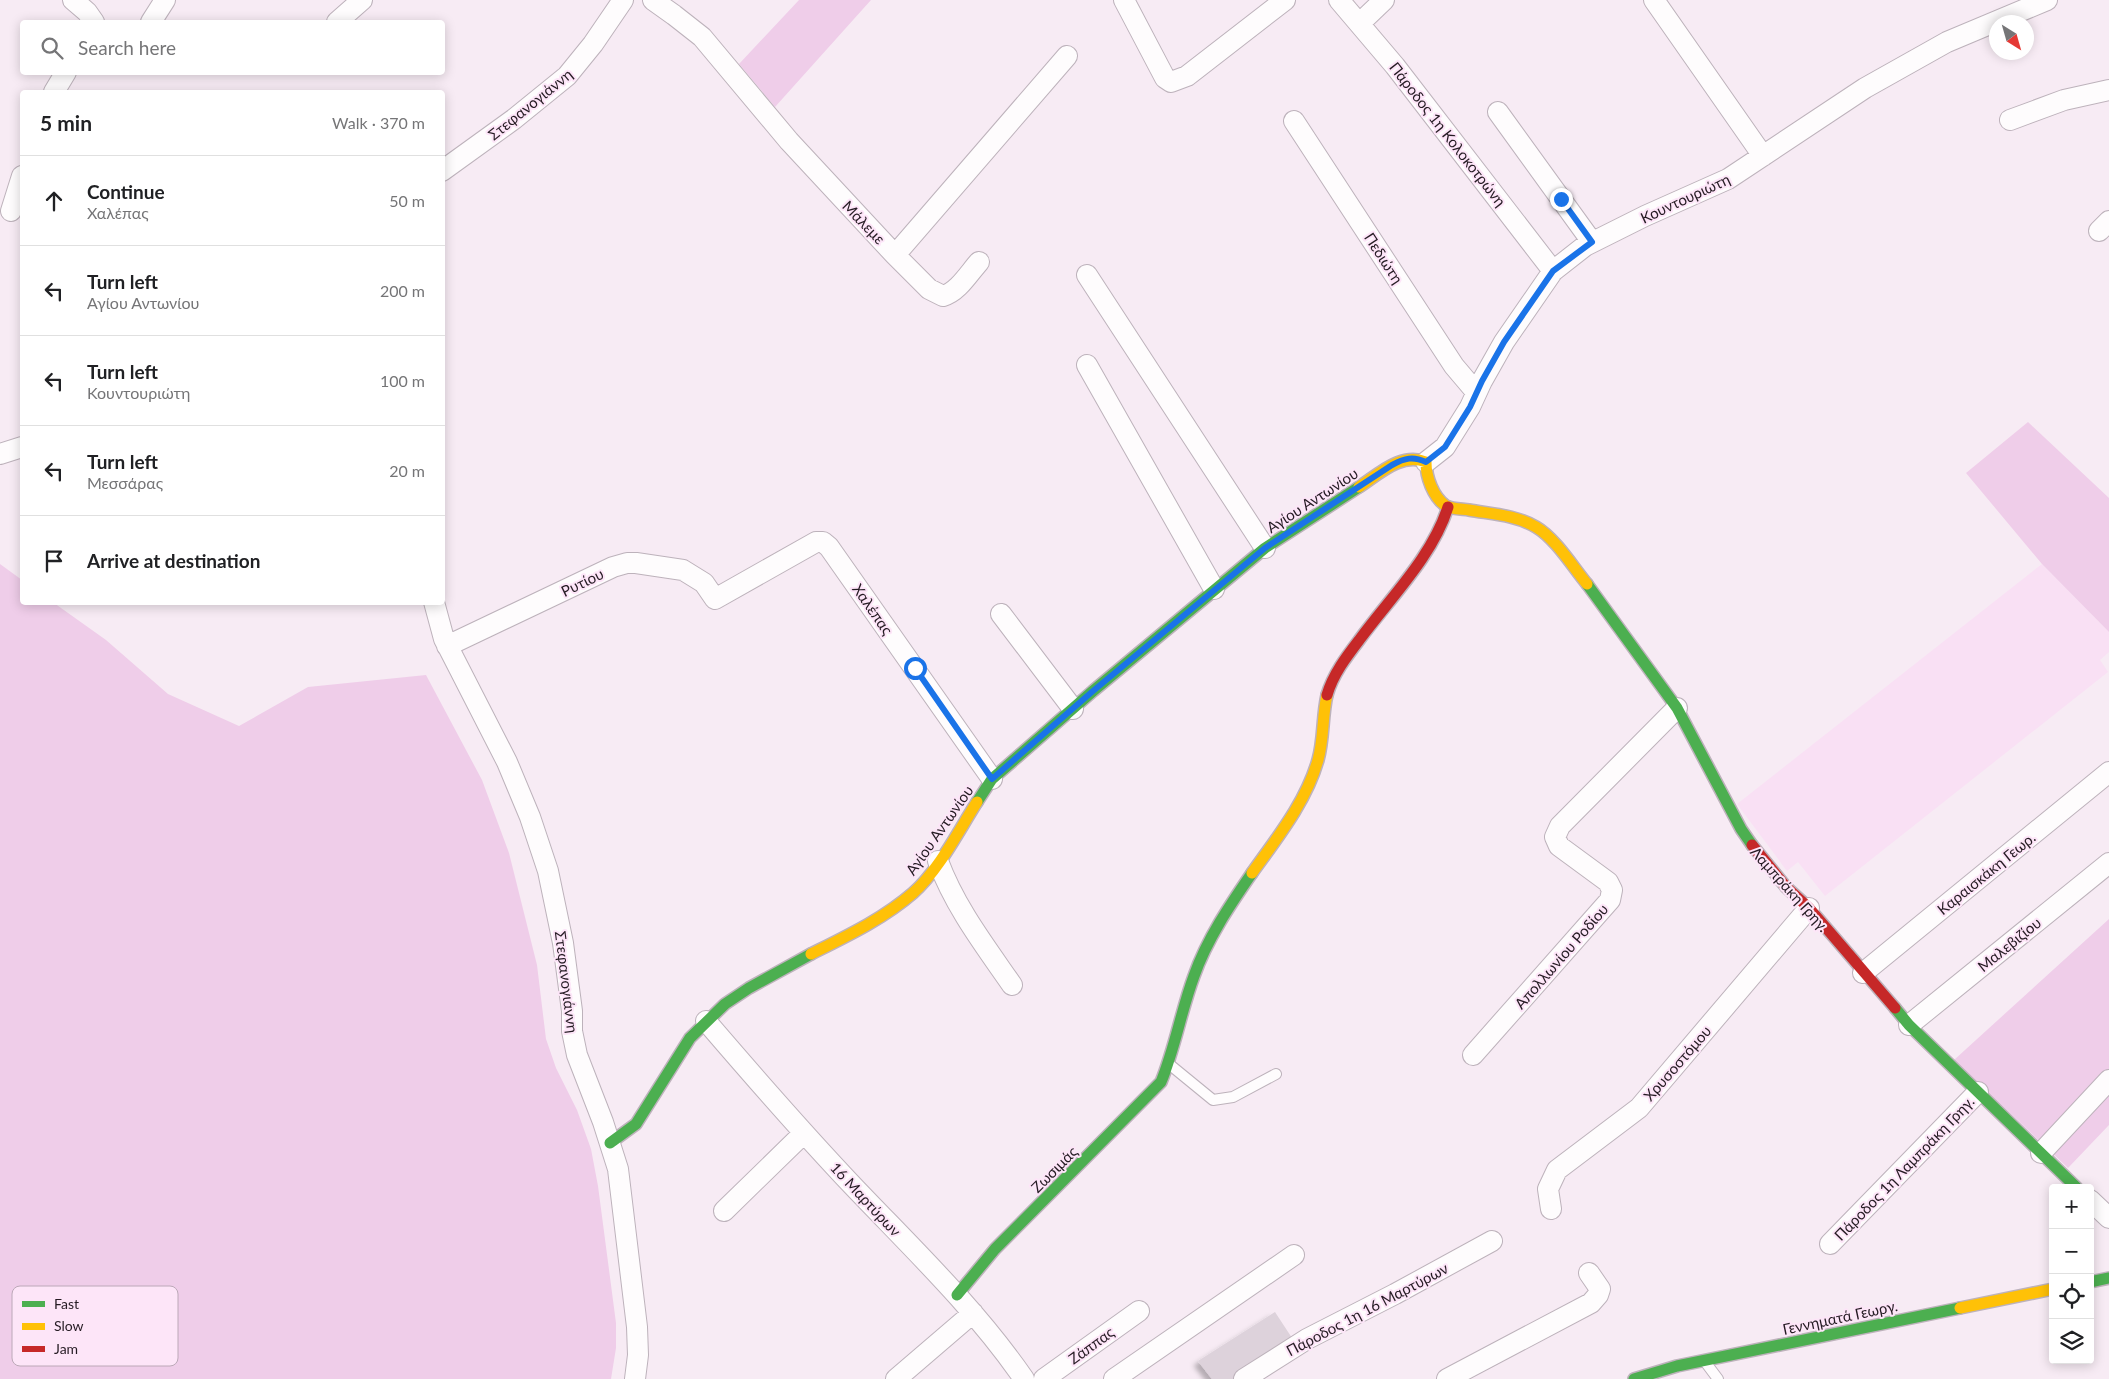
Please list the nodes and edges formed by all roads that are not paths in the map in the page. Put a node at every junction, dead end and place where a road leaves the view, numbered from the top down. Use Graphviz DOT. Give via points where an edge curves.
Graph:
graph roads {
  1 [pos="73,0"];
  2 [pos="165,0"];
  3 [pos="362,0"];
  4 [pos="623,0"];
  5 [pos="653,0"];
  6 [pos="1124,0"];
  7 [pos="1285,0"];
  8 [pos="1339,0"];
  9 [pos="1384,0"];
  10 [pos="1654,0"];
  11 [pos="2047,0"];
  12 [pos="92,20"];
  13 [pos="152,20"];
  14 [pos="339,20"];
  15 [pos="1360,23"];
  16 [pos="1067,56"];
  17 [pos="65,75"];
  18 [pos="58,90"];
  19 [pos="2109,90"];
  20 [pos="1498,112"];
  21 [pos="2010,120"];
  22 [pos="1294,121"];
  23 [pos="1763,156"];
  24 [pos="445,169"];
  25 [pos="20,182"];
  26 [pos="11,211"];
  27 [pos="1592,242"];
  28 [pos="895,255"];
  29 [pos="979,262"];
  30 [pos="1553,271"];
  31 [pos="1087,275"];
  32 [pos="1088,365"];
  33 [pos="1476,392"];
  34 [pos="20,447"];
  35 [pos="0,454"];
  36 [pos="1426,462"];
  37 [pos="1448,507"];
  38 [pos="1265,548"];
  39 [pos="1214,589"];
  40 [pos="715,599"];
  41 [pos="435,605"];
  42 [pos="1001,614"];
  43 [pos="447,646"];
  44 [pos="1677,708"];
  45 [pos="1072,709"];
  46 [pos="2109,772"];
  47 [pos="992,779"];
  48 [pos="938,861"];
  49 [pos="2109,863"];
  50 [pos="1808,908"];
  51 [pos="1863,973"];
  52 [pos="1012,985"];
  53 [pos="706,1021"];
  54 [pos="1909,1025"];
  55 [pos="1474,1055"];
  56 [pos="1169,1063"];
  57 [pos="1276,1074"];
  58 [pos="2109,1080"];
  59 [pos="1978,1092"];
  60 [pos="804,1133"];
  61 [pos="610,1143"];
  62 [pos="2041,1152"];
  63 [pos="2073,1184"];
  64 [pos="2094,1204"];
  65 [pos="1550,1209"];
  66 [pos="724,1211"];
  67 [pos="2109,1218"];
  68 [pos="1492,1241"];
  69 [pos="1830,1244"];
  70 [pos="1294,1255"];
  71 [pos="1589,1273"];
  72 [pos="2109,1278"];
  73 [pos="2094,1281"];
  74 [pos="2049,1290"];
  75 [pos="957,1295"];
  76 [pos="1139,1311"];
  77 [pos="973,1313"];
  78 [pos="1704,1360"];
  79 [pos="635,1379"];
  80 [pos="896,1379"];
  81 [pos="1024,1379"];
  82 [pos="1044,1379"];
  83 [pos="1114,1379"];
  84 [pos="1244,1379"];
  85 [pos="1447,1379"];
  86 [pos="1634,1379"];
  87 [pos="1718,1379"];
  1 -- 12 [label="street"];
  2 -- 13 [label="street"];
  3 -- 14 [label="street"];
  4 -- 24 [label="street, Στεφανογιάννη" via="567,76"];
  5 -- 28 [label="street, Μάλεμε" via="702,38 789,141"];
  6 -- 7 [label="street" via="1165,78 1176,82"];
  8 -- 15 [label="street, Πάροδος 1η Κολοκοτρώνη"];
  9 -- 15 [label="street"];
  10 -- 23 [label="street"];
  11 -- 23 [label="street, Κουντουριώτη" via="1906,63"];
  15 -- 30 [label="street, Πάροδος 1η Κολοκοτρώνη"];
  16 -- 28 [label="street, Μάλεμε"];
  17 -- 18 [label="street"];
  19 -- 21 [label="street" via="2064,100"];
  20 -- 27 [label="street"];
  22 -- 33 [label="street, Πεδιώτη" via="1454,366"];
  23 -- 27 [label="street, Κουντουριώτη" via="1712,188"];
  25 -- 26 [label="street"];
  27 -- 30 [label="street, Κουντουριώτη"];
  28 -- 29 [label="street" via="929,289 943,296 956,289"];
  30 -- 33 [label="street, Κουντουριώτη" via="1504,342"];
  31 -- 38 [label="street"];
  32 -- 39 [label="street"];
  33 -- 36 [label="street, Κουντουριώτη" via="1445,447"];
  34 -- 35 [label="street"];
  36 -- 37 [label="street" via="1433,490"];
  36 -- 38 [label="street, Αγίου Αντωνίου" via="1407,458 1392,465"];
  37 -- 44 [label="street, Λαμπράκη Γρηγ." via="1513,517 1541,530 1583,578"];
  37 -- 56 [label="street, Ζωσιμάς" via="1439,531 1415,569 1363,636 1330,687 1318,761 1303,795 1228,909 1200,960"];
  38 -- 39 [label="street, Αγίου Αντωνίου"];
  39 -- 45 [label="street, Αγίου Αντωνίου"];
  40 -- 43 [label="street, Ρυτίου" via="704,584 683,570 627,563"];
  40 -- 47 [label="street, Χαλέπας" via="816,542 823,542"];
  41 -- 43 [label="street, Στεφανογιάννη"];
  42 -- 45 [label="street"];
  43 -- 61 [label="street, Στεφανογιάννη" via="507,762 537,836 560,926 572,1031"];
  44 -- 50 [label="street, Λαμπράκη Γρηγ." via="1748,842"];
  44 -- 55 [label="street, Απολλωνίου Ροδίου" via="1560,826 1555,837 1559,846 1608,882 1612,890 1610,900"];
  45 -- 47 [label="street, Αγίου Αντωνίου"];
  46 -- 51 [label="street, Καραισκάκη Γεωρ."];
  47 -- 48 [label="street, Αγίου Αντωνίου"];
  48 -- 52 [label="street" via="945,881 962,910"];
  48 -- 53 [label="street, Αγίου Αντωνίου" via="914,892 878,920 738,994"];
  49 -- 54 [label="street, Μαλεβιζίου"];
  50 -- 51 [label="street, Λαμπράκη Γρηγ."];
  50 -- 65 [label="street, Χρυσοστόμου" via="1639,1108 1557,1170 1548,1189"];
  51 -- 54 [label="street, Λαμπράκη Γρηγ."];
  53 -- 60 [label="street, 16 Μαρτύρων"];
  53 -- 61 [label="street, Αγίου Αντωνίου" via="690,1038 636,1124"];
  54 -- 59 [label="street, Λαμπράκη Γρηγ."];
  56 -- 57 [label="lane" via="1213,1100 1233,1097"];
  56 -- 75 [label="street, Ζωσιμάς" via="1153,1092 995,1249"];
  58 -- 62 [label="street"];
  59 -- 62 [label="street, Λαμπράκη Γρηγ."];
  59 -- 69 [label="street, Πάροδος 1η Λαμπράκη Γρηγ."];
  60 -- 66 [label="street"];
  60 -- 75 [label="street, 16 Μαρτύρων"];
  61 -- 79 [label="street, Στεφανογιάννη" via="620,1181 637,1327"];
  62 -- 63 [label="street, Λαμπράκη Γρηγ."];
  64 -- 67 [label="street"];
  68 -- 84 [label="street, Πάροδος 1η 16 Μαρτύρων" via="1307,1339"];
  70 -- 83 [label="street"];
  71 -- 85 [label="street" via="1600,1289 1591,1303"];
  72 -- 73 [label="street"];
  74 -- 78 [label="street, Γεννηματά Γεωργ."];
  75 -- 77 [label="street, 16 Μαρτύρων"];
  76 -- 82 [label="street, Ζάππας"];
  77 -- 80 [label="street"];
  77 -- 81 [label="street, 16 Μαρτύρων" via="1002,1346"];
  78 -- 86 [label="street, Γεννηματά Γεωργ."];
  78 -- 87 [label="lane"];
}
